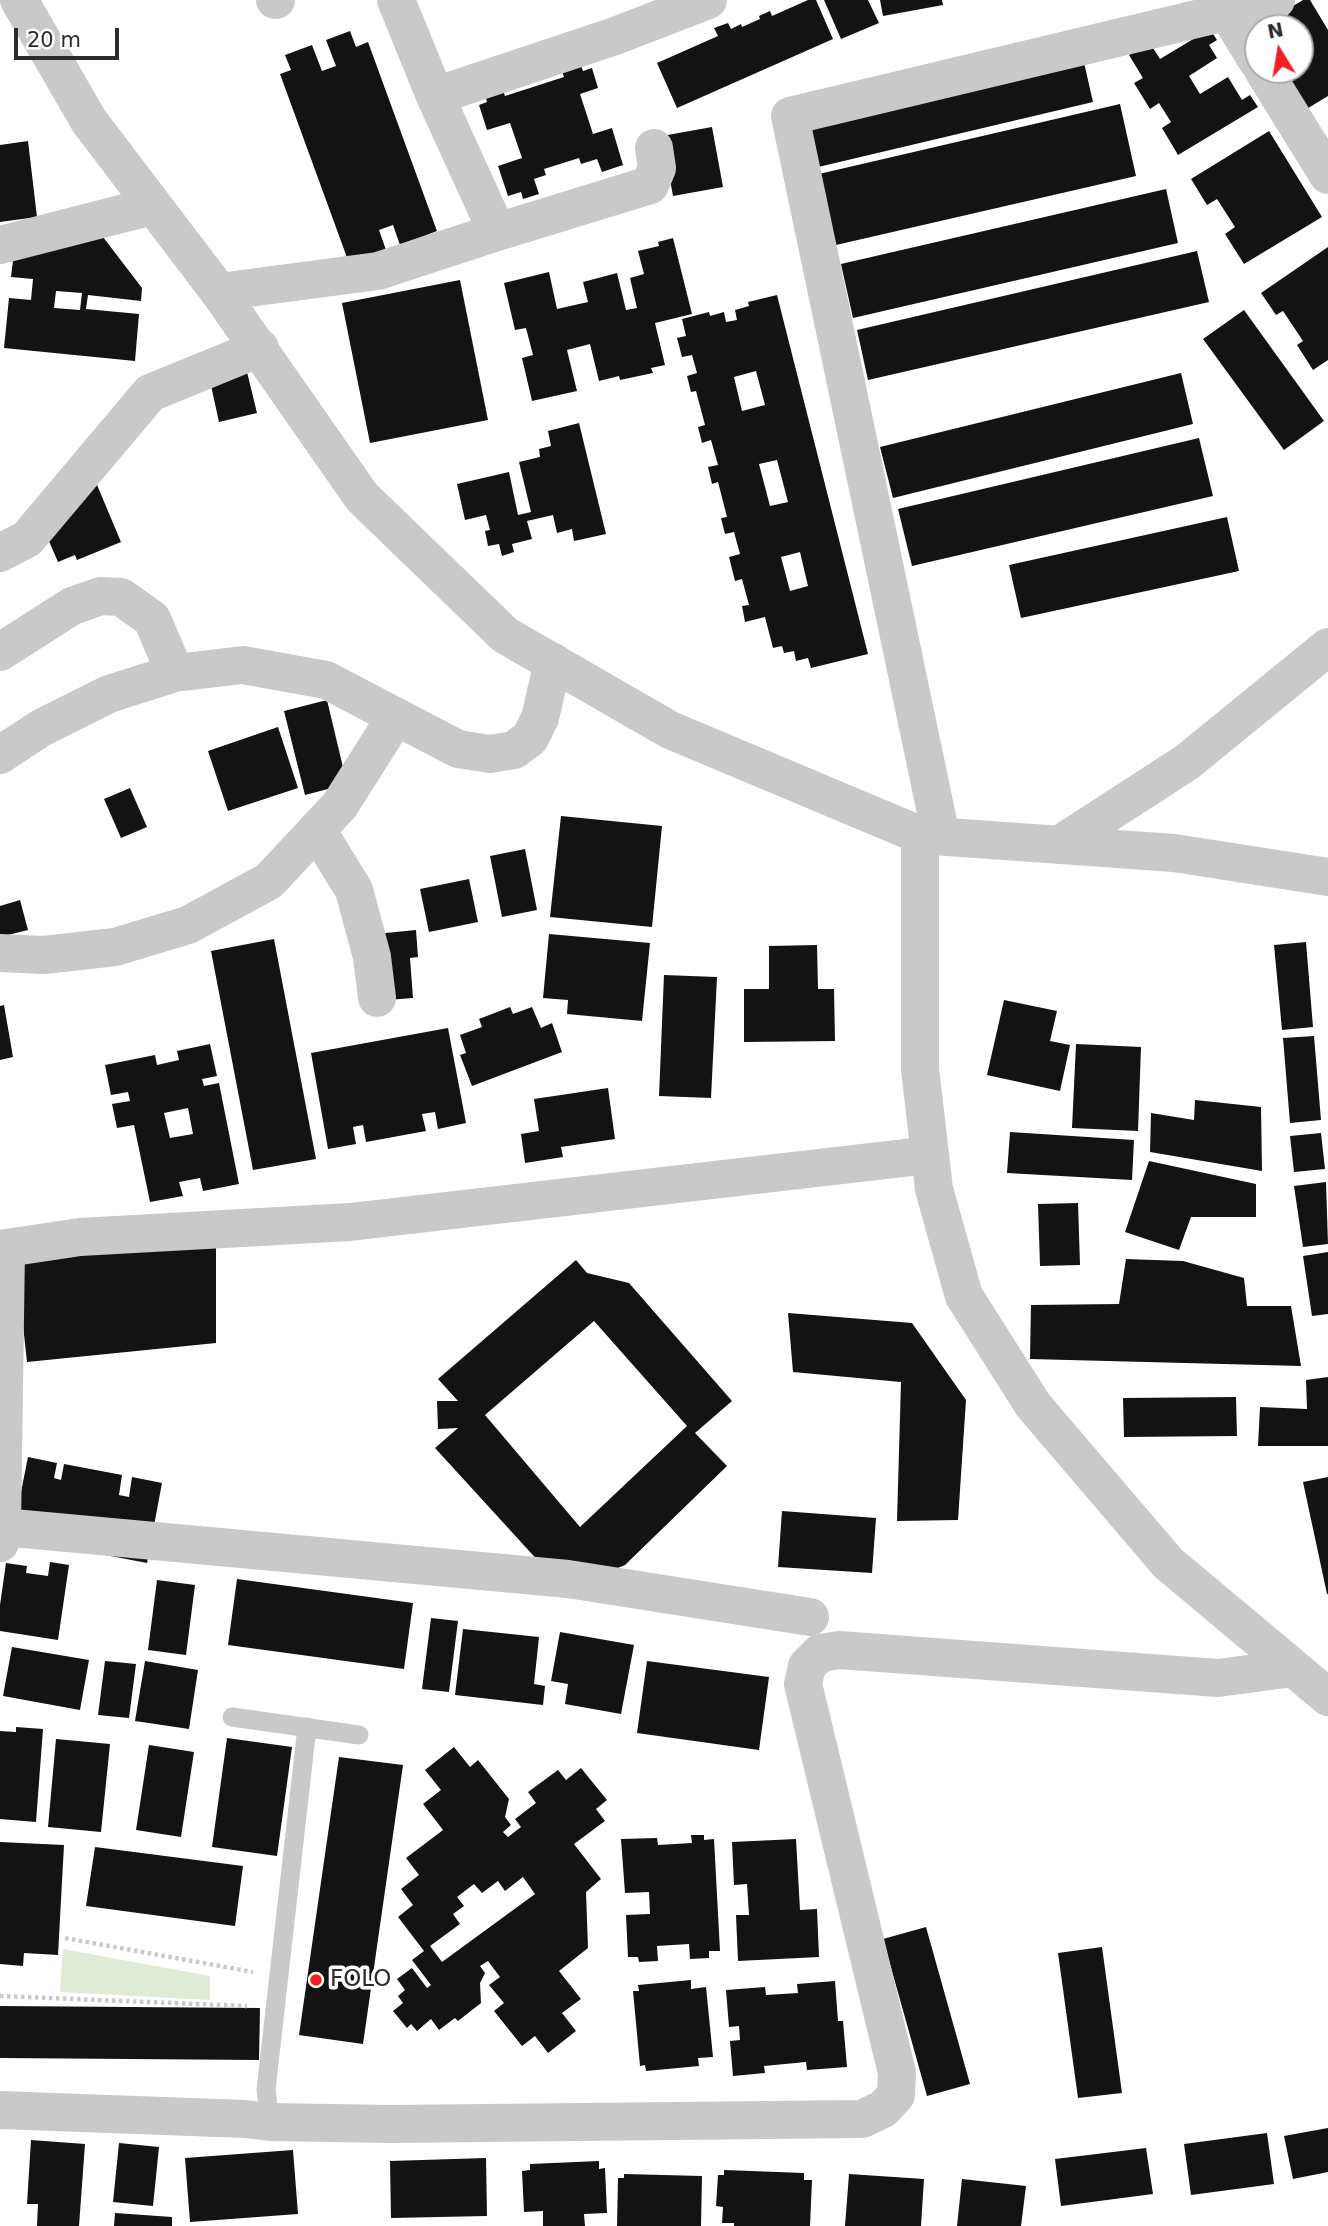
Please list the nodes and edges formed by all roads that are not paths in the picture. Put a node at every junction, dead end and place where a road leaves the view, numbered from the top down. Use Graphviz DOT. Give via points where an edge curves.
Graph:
graph roads {
  1 [pos="19,0"];
  2 [pos="396,0"];
  3 [pos="708,0"];
  4 [pos="1276,0"];
  5 [pos="1225,6"];
  6 [pos="641,12"];
  7 [pos="1244,38"];
  8 [pos="1272,84"];
  9 [pos="435,96"];
  10 [pos="654,148"];
  11 [pos="1328,175"];
  12 [pos="152,206"];
  13 [pos="497,232"];
  14 [pos="0,245"];
  15 [pos="219,292"];
  16 [pos="260,348"];
  17 [pos="0,553"];
  18 [pos="1328,647"];
  19 [pos="0,652"];
  20 [pos="553,662"];
  21 [pos="175,673"];
  22 [pos="395,718"];
  23 [pos="0,755"];
  24 [pos="317,830"];
  25 [pos="930,835"];
  26 [pos="1059,845"];
  27 [pos="1328,877"];
  28 [pos="0,953"];
  29 [pos="377,998"];
  30 [pos="930,1155"];
  31 [pos="3,1249"];
  32 [pos="1,1535"];
  33 [pos="810,1617"];
  34 [pos="1293,1668"];
  35 [pos="1328,1697"];
  36 [pos="232,1717"];
  37 [pos="307,1727"];
  38 [pos="359,1735"];
  39 [pos="0,2110"];
  40 [pos="270,2122"];
  1 -- 12 [label="street" via="89,121"];
  2 -- 9 [label="street"];
  3 -- 6 [label="street"];
  4 -- 5 [label="street"];
  5 -- 7 [label="street"];
  5 -- 25 [label="street" via="790,116"];
  6 -- 9 [label="street"];
  8 -- 11 [label="street"];
  9 -- 13 [label="street"];
  10 -- 13 [label="street" via="657,169 650,185"];
  12 -- 14 [label="street"];
  12 -- 15 [label="street"];
  13 -- 15 [label="street" via="378,271"];
  15 -- 16 [label="street"];
  16 -- 17 [label="street" via="150,393 27,539"];
  16 -- 20 [label="street" via="362,497 505,635"];
  18 -- 26 [label="street" via="1187,762"];
  19 -- 21 [label="street" via="72,606 101,596 121,597 152,619"];
  20 -- 22 [label="street" via="535,728 514,750 490,754 458,749"];
  20 -- 25 [label="street" via="670,730"];
  21 -- 22 [label="street" via="243,666 326,680"];
  21 -- 23 [label="street" via="109,694 41,728"];
  22 -- 24 [label="street" via="340,805"];
  24 -- 28 [label="street" via="269,881 188,925 115,947 44,955"];
  24 -- 29 [label="street" via="354,890 372,957"];
  25 -- 26 [label="street"];
  25 -- 30 [label="street" via="920,1069"];
  26 -- 27 [label="street" via="1174,853"];
  30 -- 31 [label="street" via="349,1222 79,1237"];
  30 -- 34 [label="street" via="934,1189 964,1296 1033,1405 1168,1563"];
  31 -- 32 [label="street"];
  32 -- 33 [label="street" via="568,1579"];
  34 -- 35 [label="street"];
  34 -- 40 [label="street" via="1218,1678 839,1650 820,1653 807,1666 803,1684 897,2073 896,2095 883,2109 862,2119"];
  36 -- 37 [label="lane"];
  37 -- 38 [label="lane"];
  37 -- 40 [label="lane" via="266,2090"];
  39 -- 40 [label="street"];
}
